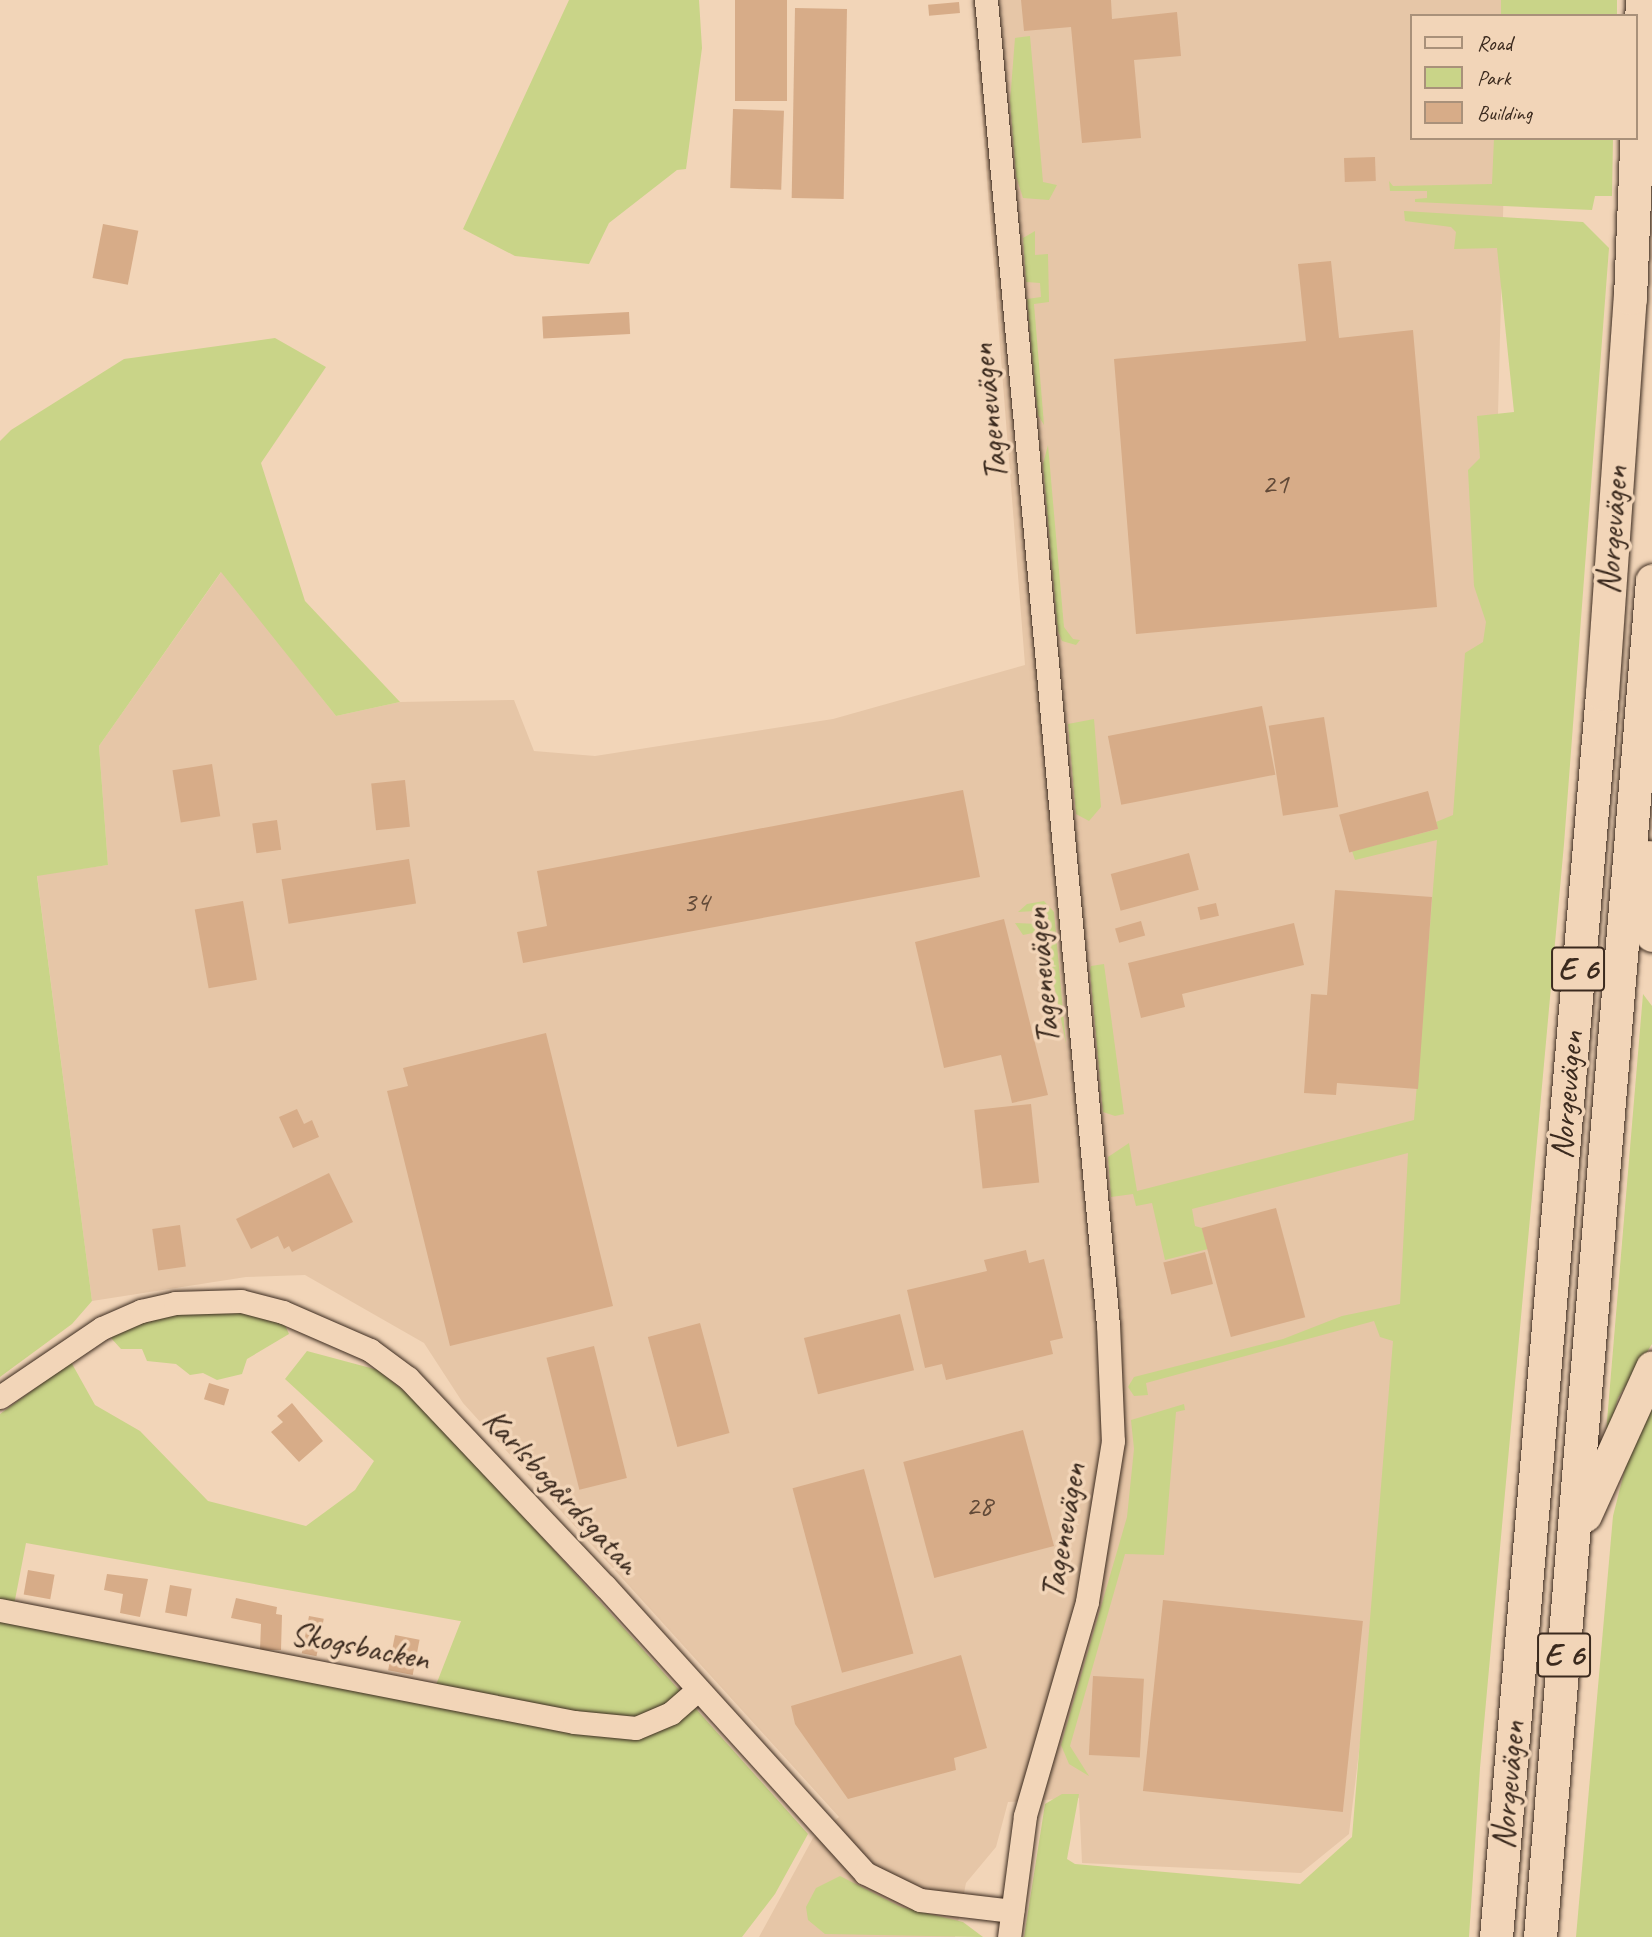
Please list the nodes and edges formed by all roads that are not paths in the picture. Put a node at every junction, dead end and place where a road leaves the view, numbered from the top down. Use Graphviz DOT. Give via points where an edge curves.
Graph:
graph roads {
  1 [pos="986,0"];
  2 [pos="1642,0"];
  3 [pos="1638,99"];
  4 [pos="1636,140"];
  5 [pos="1652,581"];
  6 [pos="1646,658"];
  7 [pos="1652,935"];
  8 [pos="1652,1367"];
  9 [pos="0,1397"];
  10 [pos="1573,1544"];
  11 [pos="0,1610"];
  12 [pos="697,1690"];
  13 [pos="1012,1911"];
  14 [pos="1009,1937"];
  15 [pos="1496,1937"];
  16 [pos="1540,1937"];
  1 -- 13 [label="street, Tagenevägen" via="1108,1324 1113,1441 1087,1602 1025,1816"];
  2 -- 3 [label="highway, Norgevägen / E 6"];
  4 -- 15 [label="highway, Norgevägen / E 6" via="1602,694"];
  5 -- 6 [label="highway, Norgevägen / E 6"];
  6 -- 7 [label="highway"];
  6 -- 10 [label="highway, Norgevägen / E 6"];
  8 -- 10 [label="highway"];
  9 -- 12 [label="street, Karlsbogårdsgatan" via="102,1328 141,1311 212,1299 283,1312 370,1350 408,1378"];
  10 -- 16 [label="highway, Norgevägen / E 6"];
  11 -- 12 [label="street, Skogsbacken" via="574,1722 636,1728 671,1713"];
  12 -- 13 [label="street, Karlsbogårdsgatan" via="865,1873 893,1891 920,1899"];
  13 -- 14 [label="street, Tagenevägen"];
}
